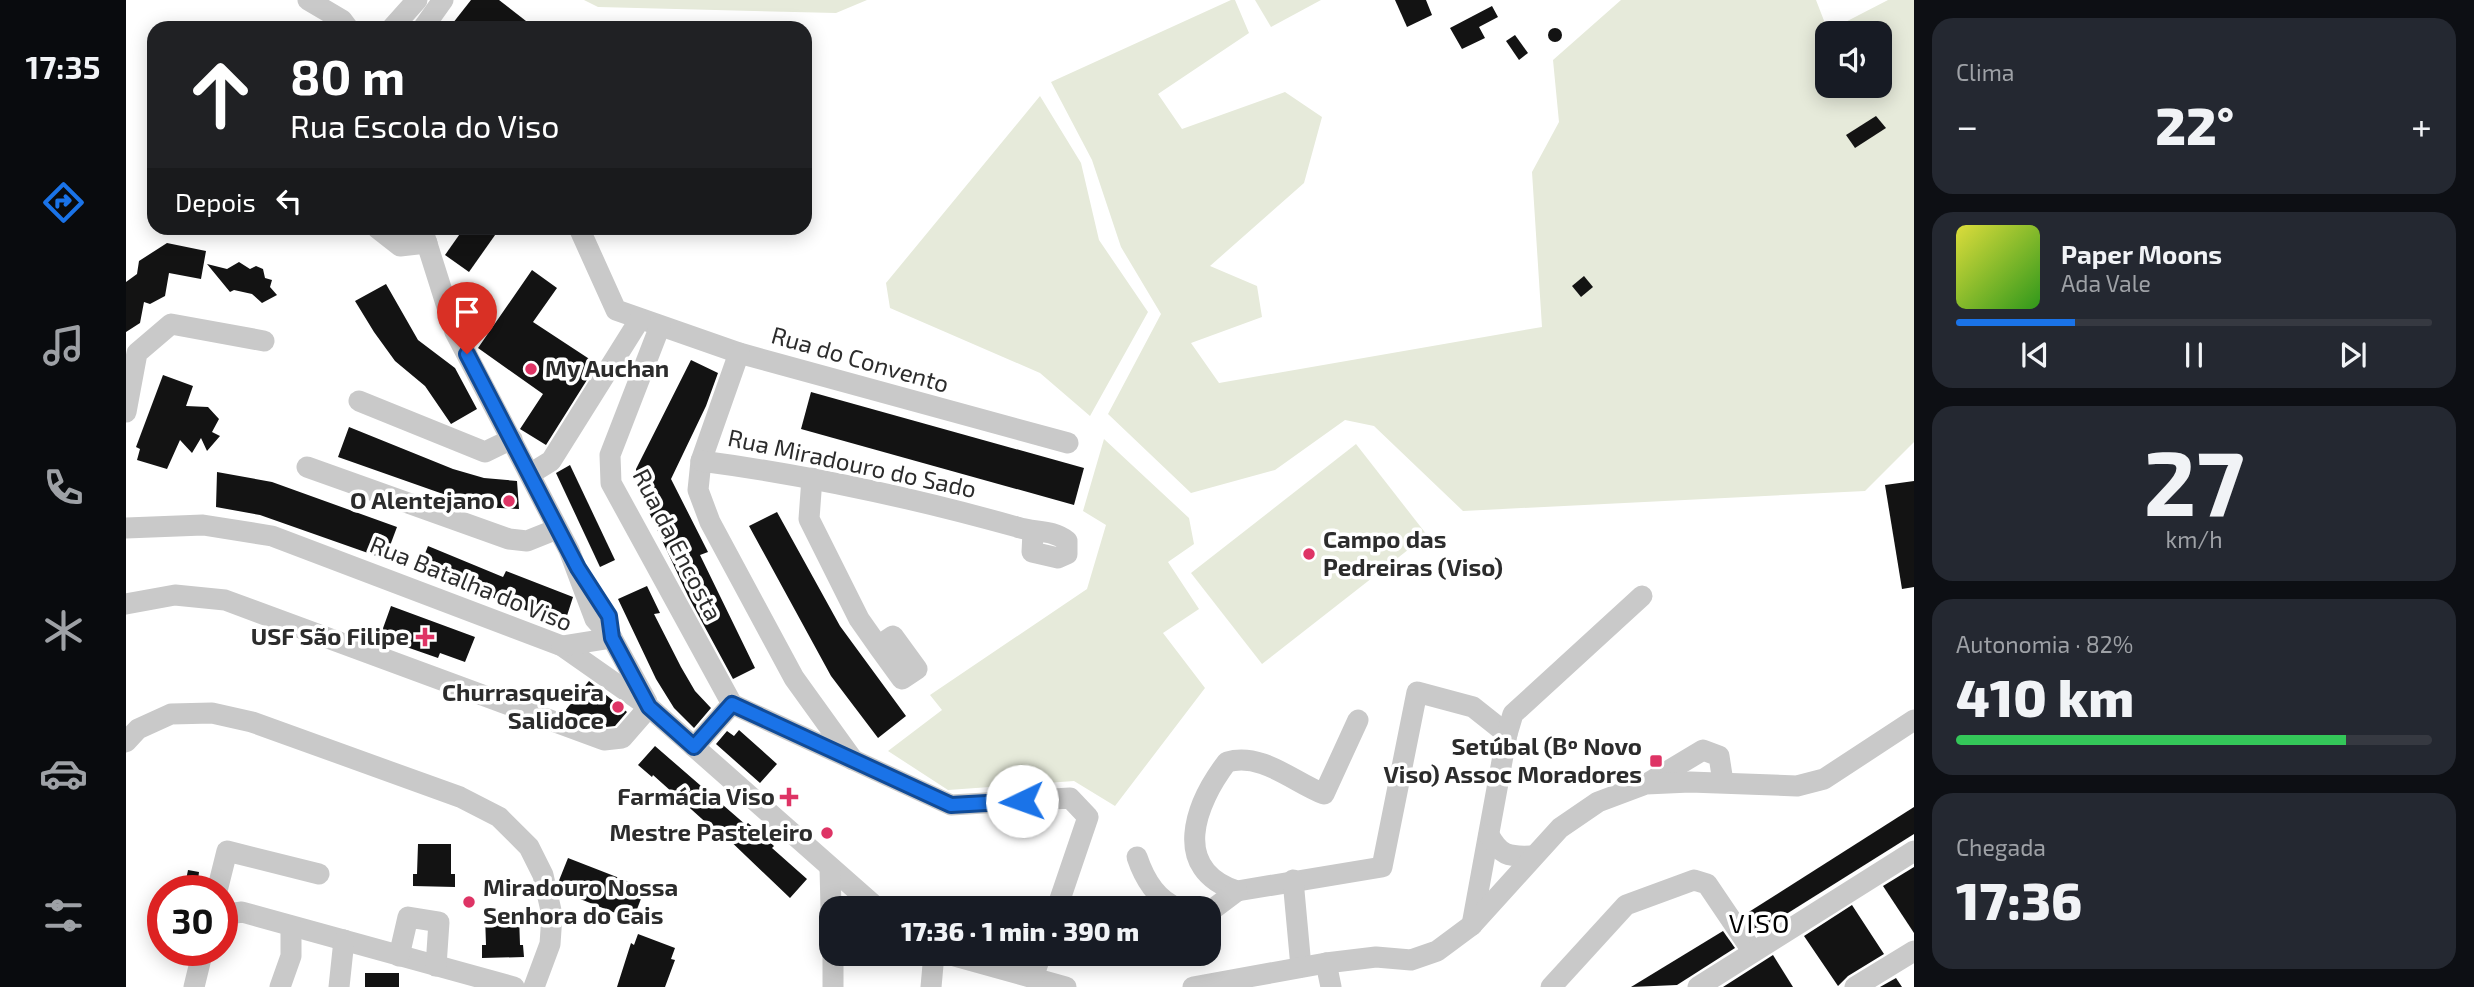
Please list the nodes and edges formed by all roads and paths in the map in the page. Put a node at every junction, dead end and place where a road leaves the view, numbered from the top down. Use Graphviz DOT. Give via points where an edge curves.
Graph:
graph roads {
  1 [pos="308,0"];
  2 [pos="417,0"];
  3 [pos="443,0"];
  4 [pos="343,21"];
  5 [pos="398,21"];
  6 [pos="428,21"];
  7 [pos="386,235"];
  8 [pos="425,235"];
  9 [pos="582,235"];
  10 [pos="650,323"];
  11 [pos="264,341"];
  12 [pos="739,353"];
  13 [pos="359,401"];
  14 [pos="126,412"];
  15 [pos="512,439"];
  16 [pos="1068,443"];
  17 [pos="701,461"];
  18 [pos="307,467"];
  19 [pos="530,474"];
  20 [pos="812,478"];
  21 [pos="126,528"];
  22 [pos="557,529"];
  23 [pos="1033,532"];
  24 [pos="1642,596"];
  25 [pos="126,604"];
  26 [pos="612,638"];
  27 [pos="562,646"];
  28 [pos="878,646"];
  29 [pos="585,661"];
  30 [pos="732,704"];
  31 [pos="649,707"];
  32 [pos="1357,720"];
  33 [pos="1914,720"];
  34 [pos="1507,734"];
  35 [pos="126,741"];
  36 [pos="694,747"];
  37 [pos="855,761"];
  38 [pos="1723,782"];
  39 [pos="1646,784"];
  40 [pos="1489,835"];
  41 [pos="1914,851"];
  42 [pos="1531,856"];
  43 [pos="1137,857"];
  44 [pos="830,869"];
  45 [pos="319,874"];
  46 [pos="221,875"];
  47 [pos="1293,880"];
  48 [pos="1237,891"];
  49 [pos="831,896"];
  50 [pos="863,896"];
  51 [pos="1061,896"];
  52 [pos="1160,896"];
  53 [pos="1221,903"];
  54 [pos="238,913"];
  55 [pos="291,926"];
  56 [pos="1472,926"];
  57 [pos="344,940"];
  58 [pos="1914,951"];
  59 [pos="1753,952"];
  60 [pos="399,956"];
  61 [pos="1326,963"];
  62 [pos="199,966"];
  63 [pos="436,966"];
  64 [pos="832,966"];
  65 [pos="933,966"];
  66 [pos="990,966"];
  67 [pos="1037,966"];
  68 [pos="1301,967"];
  69 [pos="1033,978"];
  70 [pos="456,980"];
  71 [pos="1240,983"];
  72 [pos="194,987"];
  73 [pos="280,987"];
  74 [pos="339,987"];
  75 [pos="514,987"];
  76 [pos="534,987"];
  77 [pos="833,987"];
  78 [pos="931,987"];
  79 [pos="1066,987"];
  80 [pos="1193,987"];
  81 [pos="1331,987"];
  82 [pos="1551,987"];
  83 [pos="1698,987"];
  84 [pos="1854,987"];
  1 -- 4 [label="street"];
  2 -- 5 [label="street"];
  3 -- 6 [label="street"];
  7 -- 8 [label="street" via="400,246"];
  8 -- 15 [label="street" via="455,332"];
  9 -- 10 [label="street, Rua do Convento" via="616,310"];
  10 -- 12 [label="street, Rua do Convento"];
  10 -- 19 [label="street" via="551,461"];
  10 -- 30 [label="street, Rua da Encosta" via="610,455 611,484"];
  11 -- 14 [label="street" via="171,324 137,353"];
  12 -- 16 [label="street, Rua do Convento"];
  12 -- 17 [label="street"];
  13 -- 15 [label="street" via="485,452"];
  15 -- 19 [label="street"];
  17 -- 20 [label="street, Rua Miradouro do Sado"];
  17 -- 37 [label="street" via="698,490 710,522 794,678"];
  18 -- 22 [label="street" via="509,540 527,541"];
  19 -- 22 [label="street"];
  20 -- 23 [label="street, Rua Miradouro do Sado" via="921,500"];
  20 -- 28 [label="street" via="809,519 859,619"];
  21 -- 27 [label="street, Rua Batalha do Viso" via="203,525 272,536"];
  22 -- 26 [label="street" via="609,616"];
  24 -- 34 [label="street" via="1513,714"];
  25 -- 31 [label="street" via="174,595 225,600 604,740 622,738"];
  26 -- 27 [label="street"];
  26 -- 29 [label="street" via="606,653"];
  26 -- 31 [label="street"];
  27 -- 29 [label="street, Rua Batalha do Viso"];
  29 -- 31 [label="street, Rua Batalha do Viso"];
  30 -- 36 [label="street"];
  30 -- 37 [label="street"];
  31 -- 36 [label="street, Rua Batalha do Viso"];
  32 -- 48 [label="street" via="1324,794 1260,762 1240,758 1227,762 1218,774 1194,832 1195,852 1206,875"];
  33 -- 38 [label="street" via="1824,779 1797,786"];
  34 -- 40 [label="street"];
  34 -- 47 [label="street" via="1473,707 1417,692 1382,867"];
  35 -- 76 [label="street" via="138,729 171,714 212,713 252,722 460,797 499,817 529,847 543,875 552,915 550,944"];
  36 -- 44 [label="street, Rua Batalha do Viso"];
  37 -- 51 [label="street" via="951,805 1070,798 1088,817"];
  38 -- 39 [label="street"];
  38 -- 39 [label="street" via="1719,756 1703,750"];
  39 -- 42 [label="street" via="1579,813"];
  40 -- 42 [label="street" via="1499,852"];
  40 -- 56 [label="street"];
  41 -- 59 [label="street"];
  42 -- 56 [label="street"];
  43 -- 52 [label="street"];
  44 -- 49 [label="street"];
  44 -- 50 [label="street, Rua Batalha do Viso"];
  45 -- 46 [label="street" via="227,851"];
  47 -- 48 [label="street"];
  47 -- 68 [label="street"];
  48 -- 53 [label="street"];
  54 -- 55 [label="street"];
  55 -- 57 [label="street"];
  55 -- 73 [label="street" via="291,956"];
  56 -- 61 [label="street" via="1437,951 1411,960 1376,957"];
  57 -- 60 [label="street"];
  57 -- 74 [label="street"];
  58 -- 84 [label="street"];
  59 -- 82 [label="street" via="1707,884 1694,880 1626,905"];
  59 -- 83 [label="street"];
  60 -- 63 [label="street"];
  60 -- 63 [label="street" via="408,917 439,922"];
  61 -- 68 [label="street"];
  61 -- 81 [label="street"];
  62 -- 72 [label="street"];
  63 -- 70 [label="street"];
  64 -- 77 [label="street"];
  65 -- 78 [label="street"];
  66 -- 69 [label="street"];
  67 -- 69 [label="street"];
  68 -- 71 [label="street"];
  69 -- 79 [label="street"];
  70 -- 75 [label="street"];
  71 -- 80 [label="street"];
}
